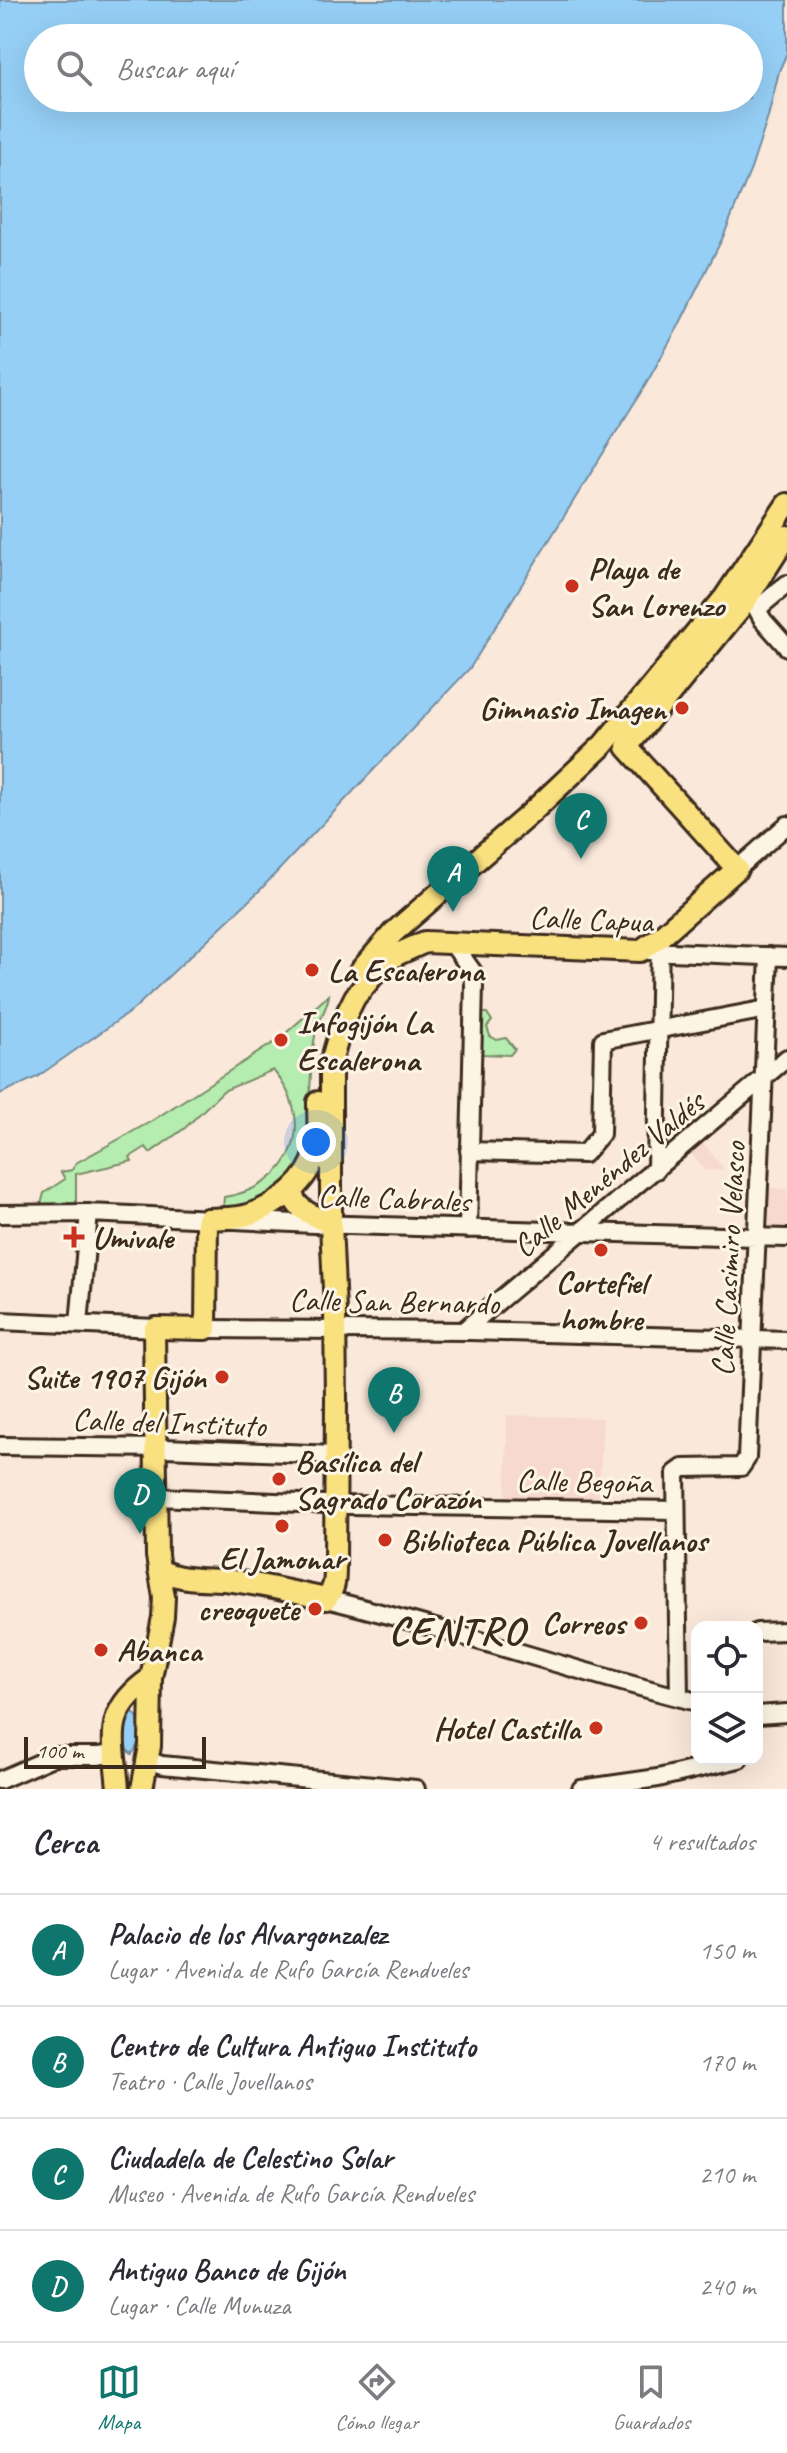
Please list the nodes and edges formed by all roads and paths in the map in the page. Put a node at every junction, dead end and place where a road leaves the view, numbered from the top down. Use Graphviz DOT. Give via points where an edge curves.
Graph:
graph roads {
  1 [pos="787,504"];
  2 [pos="787,536"];
  3 [pos="770,562"];
  4 [pos="786,585"];
  5 [pos="742,603"];
  6 [pos="787,647"];
  7 [pos="603,745"];
  8 [pos="627,747"];
  9 [pos="787,825"];
  10 [pos="737,869"];
  11 [pos="417,913"];
  12 [pos="425,942"];
  13 [pos="452,943"];
  14 [pos="653,947"];
  15 [pos="769,956"];
  16 [pos="787,957"];
  17 [pos="767,1009"];
  18 [pos="658,1031"];
  19 [pos="787,1058"];
  20 [pos="765,1078"];
  21 [pos="469,1151"];
  22 [pos="656,1170"];
  23 [pos="292,1191"];
  24 [pos="89,1213"];
  25 [pos="0,1214"];
  26 [pos="207,1219"];
  27 [pos="331,1224"];
  28 [pos="468,1229"];
  29 [pos="581,1232"];
  30 [pos="757,1237"];
  31 [pos="787,1238"];
  32 [pos="0,1321"];
  33 [pos="79,1324"];
  34 [pos="156,1328"];
  35 [pos="206,1329"];
  36 [pos="335,1330"];
  37 [pos="463,1331"];
  38 [pos="752,1339"];
  39 [pos="787,1340"];
  40 [pos="0,1446"];
  41 [pos="156,1449"];
  42 [pos="335,1455"];
  43 [pos="156,1497"];
  44 [pos="335,1504"];
  45 [pos="676,1510"];
  46 [pos="171,1589"];
  47 [pos="326,1599"];
  48 [pos="787,1631"];
  49 [pos="763,1632"];
  50 [pos="691,1635"];
  51 [pos="678,1636"];
  52 [pos="151,1678"];
  53 [pos="679,1697"];
  54 [pos="691,1700"];
  55 [pos="124,1703"];
  56 [pos="787,1713"];
  57 [pos="763,1715"];
  58 [pos="151,1721"];
  59 [pos="115,1754"];
  60 [pos="146,1762"];
  61 [pos="711,1765"];
  62 [pos="0,1780"];
  63 [pos="397,1788"];
  64 [pos="118,1789"];
  65 [pos="142,1789"];
  66 [pos="416,1789"];
  67 [pos="581,1789"];
  1 -- 5 [label="main road"];
  2 -- 3 [label="main road"];
  3 -- 4 [label="street" via="772,579"];
  3 -- 5 [label="main road"];
  4 -- 5 [label="street"];
  5 -- 6 [label="street"];
  5 -- 7 [label="main road"];
  5 -- 8 [label="main road"];
  7 -- 8 [label="street" via="613,740"];
  7 -- 11 [label="main road"];
  8 -- 10 [label="main road"];
  9 -- 10 [label="street"];
  10 -- 14 [label="main road"];
  11 -- 12 [label="street" via="414,925"];
  11 -- 23 [label="main road" via="367,962 336,1009 320,1067 316,1154"];
  12 -- 13 [label="main road, Calle Capua"];
  12 -- 27 [label="main road" via="382,965 355,997 334,1047"];
  13 -- 14 [label="main road, Calle Capua"];
  13 -- 21 [label="street" via="473,972"];
  14 -- 15 [label="street, Calle Capua"];
  14 -- 18 [label="street"];
  15 -- 16 [label="street, Calle Capua"];
  15 -- 17 [label="street, Calle Casimiro Velasco"];
  17 -- 18 [label="street"];
  17 -- 20 [label="street, Calle Casimiro Velasco"];
  18 -- 21 [label="street" via="603,1040 601,1134 584,1154"];
  18 -- 22 [label="street"];
  19 -- 20 [label="street, Calle Menéndez Valdés"];
  20 -- 22 [label="street, Calle Menéndez Valdés"];
  20 -- 30 [label="street, Calle Casimiro Velasco"];
  21 -- 28 [label="street"];
  22 -- 29 [label="street, Calle Menéndez Valdés"];
  23 -- 26 [label="main road" via="249,1215"];
  23 -- 27 [label="main road" via="300,1208"];
  24 -- 25 [label="street, Calle Cabrales"];
  24 -- 26 [label="street, Calle Cabrales"];
  24 -- 33 [label="street"];
  26 -- 27 [label="street, Calle Cabrales"];
  26 -- 35 [label="main road"];
  27 -- 28 [label="street, Calle Cabrales"];
  27 -- 36 [label="main road"];
  28 -- 29 [label="street, Calle Cabrales"];
  29 -- 30 [label="street, Calle Cabrales"];
  29 -- 37 [label="street, Calle Menéndez Valdés"];
  30 -- 31 [label="street, Calle Cabrales"];
  30 -- 38 [label="street, Calle Casimiro Velasco"];
  32 -- 33 [label="street, Calle San Bernardo"];
  33 -- 34 [label="street, Calle San Bernardo"];
  34 -- 35 [label="main road, Calle San Bernardo"];
  34 -- 41 [label="main road"];
  35 -- 36 [label="street, Calle San Bernardo"];
  36 -- 37 [label="street, Calle San Bernardo"];
  36 -- 42 [label="main road"];
  37 -- 38 [label="street, Calle San Bernardo"];
  38 -- 39 [label="street, Calle San Bernardo"];
  38 -- 45 [label="street, Calle Casimiro Velasco" via="747,1458 741,1467 683,1468 676,1473"];
  40 -- 41 [label="street, Calle del Instituto"];
  41 -- 42 [label="street, Calle del Instituto"];
  41 -- 43 [label="main road"];
  42 -- 44 [label="main road"];
  43 -- 44 [label="street, Calle Begoña"];
  43 -- 46 [label="main road" via="159,1570"];
  44 -- 45 [label="street, Calle Begoña"];
  44 -- 47 [label="main road" via="334,1587"];
  45 -- 51 [label="street"];
  46 -- 47 [label="main road" via="230,1580"];
  46 -- 52 [label="main road"];
  47 -- 53 [label="street"];
  48 -- 49 [label="street"];
  50 -- 51 [label="street"];
  51 -- 53 [label="street"];
  52 -- 55 [label="main road"];
  52 -- 58 [label="main road"];
  53 -- 54 [label="street"];
  55 -- 58 [label="main road" via="143,1708"];
  55 -- 59 [label="main road" via="115,1726"];
  56 -- 57 [label="street"];
  58 -- 60 [label="main road"];
  59 -- 60 [label="main road" via="129,1768"];
  59 -- 62 [label="street" via="55,1756"];
  59 -- 64 [label="main road"];
  60 -- 63 [label="street"];
  60 -- 65 [label="main road"];
  61 -- 67 [label="street"];
  63 -- 66 [label="street"];
}
